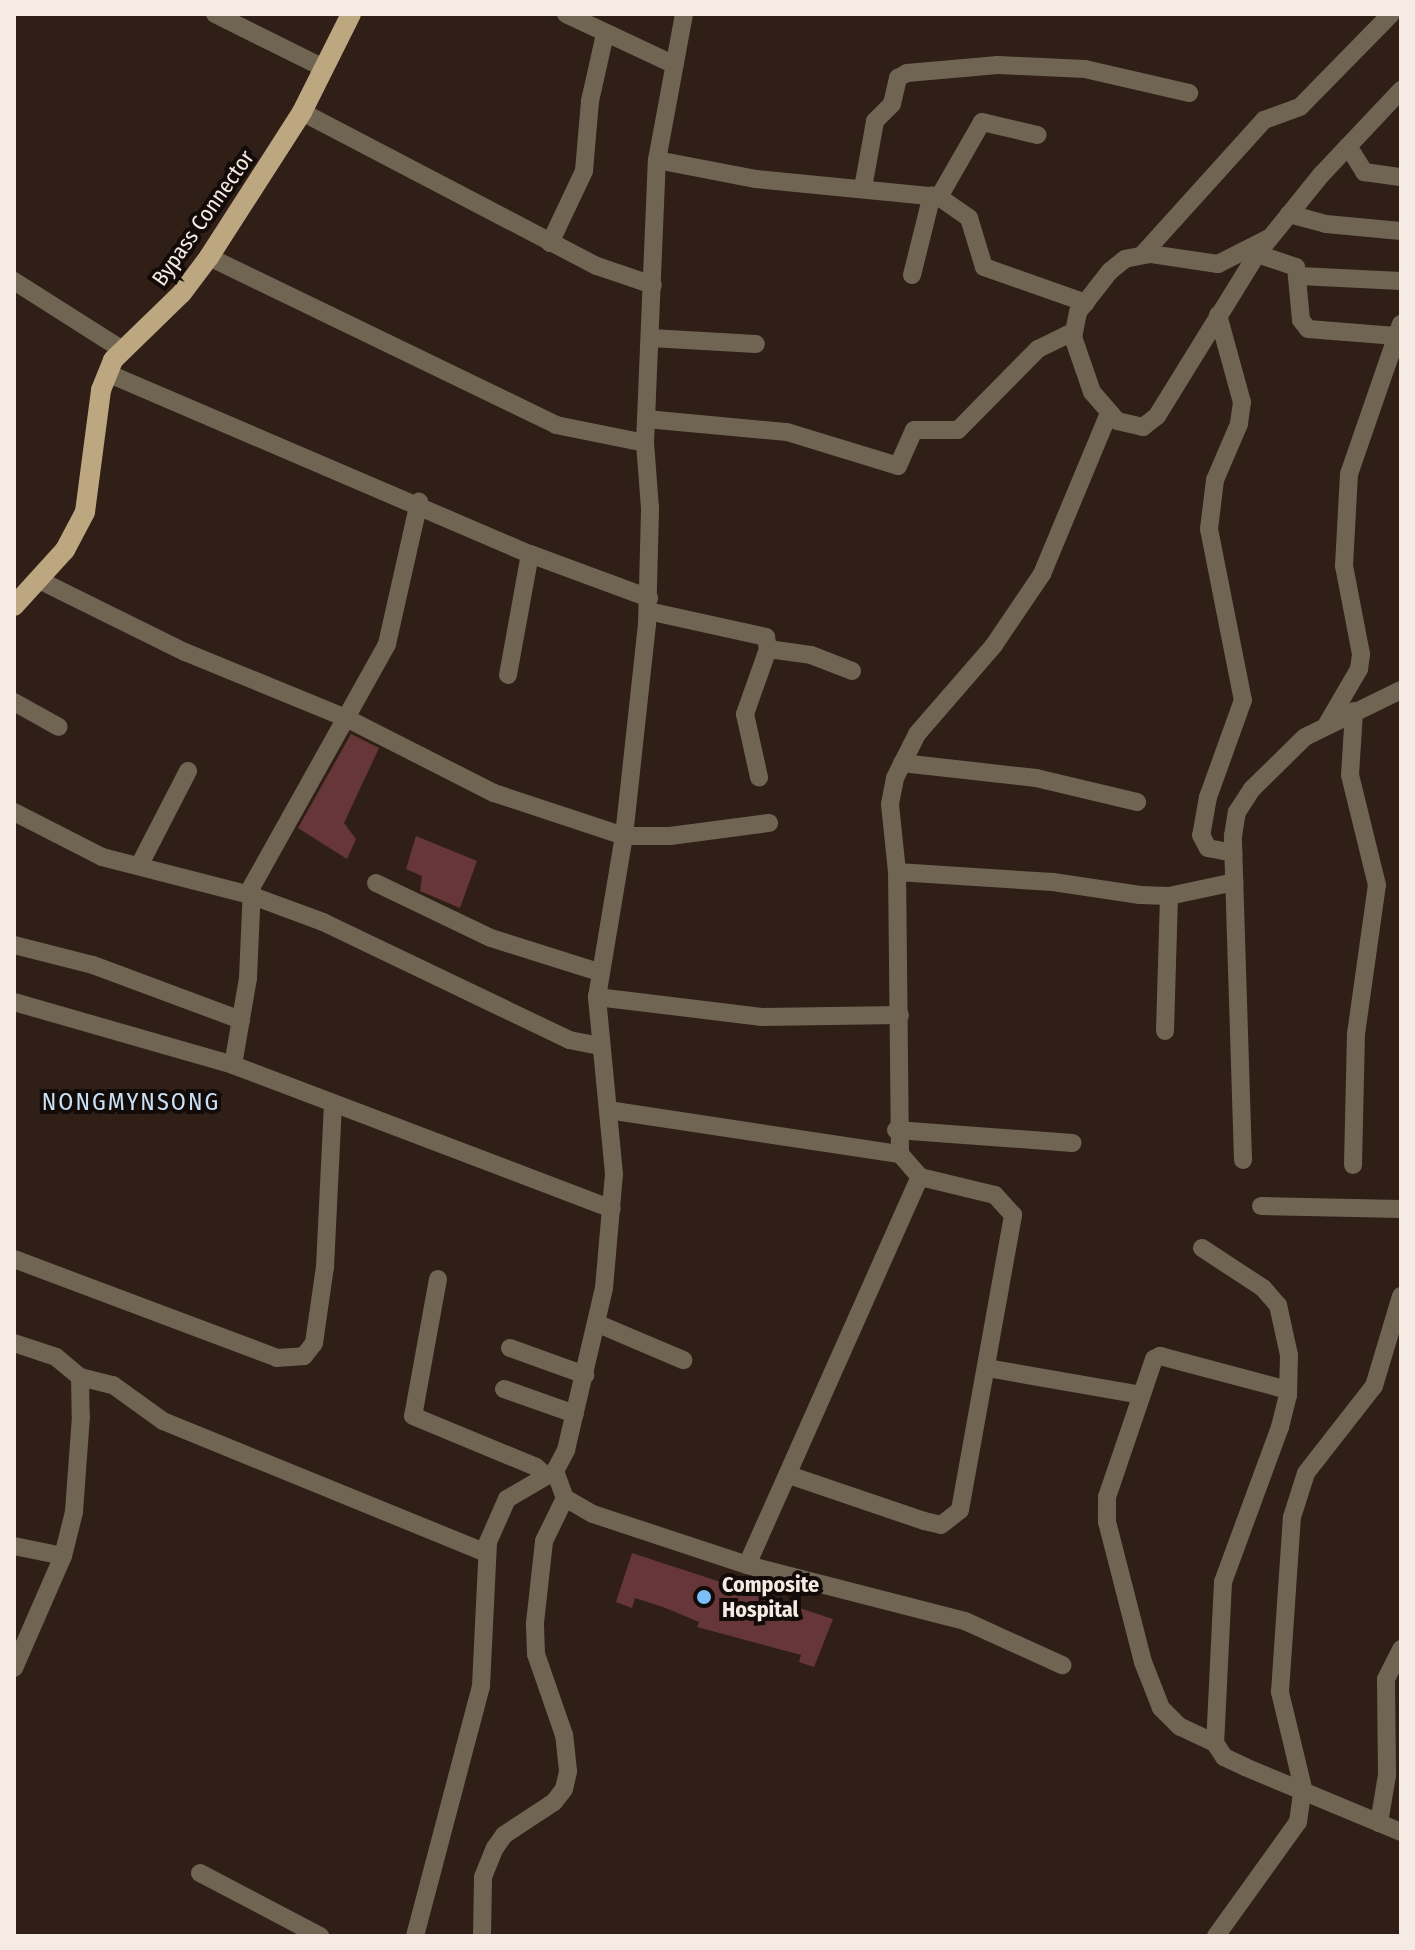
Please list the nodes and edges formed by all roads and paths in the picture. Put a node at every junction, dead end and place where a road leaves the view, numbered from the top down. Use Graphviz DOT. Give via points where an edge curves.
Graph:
graph roads {
  1 [pos="215,14"];
  2 [pos="351,14"];
  3 [pos="566,14"];
  4 [pos="684,14"];
  5 [pos="1391,14"];
  6 [pos="605,34"];
  7 [pos="675,65"];
  8 [pos="324,68"];
  9 [pos="1401,90"];
  10 [pos="1189,93"];
  11 [pos="302,112"];
  12 [pos="1038,135"];
  13 [pos="1348,146"];
  14 [pos="657,160"];
  15 [pos="1401,177"];
  16 [pos="863,188"];
  17 [pos="936,196"];
  18 [pos="1289,214"];
  19 [pos="1401,231"];
  20 [pos="1269,238"];
  21 [pos="550,243"];
  22 [pos="1257,254"];
  23 [pos="1142,255"];
  24 [pos="209,257"];
  25 [pos="912,275"];
  26 [pos="1300,276"];
  27 [pos="14,281"];
  28 [pos="1401,281"];
  29 [pos="653,285"];
  30 [pos="1086,303"];
  31 [pos="1218,315"];
  32 [pos="1399,330"];
  33 [pos="1073,332"];
  34 [pos="651,338"];
  35 [pos="756,344"];
  36 [pos="121,349"];
  37 [pos="107,373"];
  38 [pos="1109,413"];
  39 [pos="646,419"];
  40 [pos="645,443"];
  41 [pos="419,502"];
  42 [pos="530,554"];
  43 [pos="39,580"];
  44 [pos="648,605"];
  45 [pos="14,606"];
  46 [pos="768,649"];
  47 [pos="852,671"];
  48 [pos="508,675"];
  49 [pos="1401,690"];
  50 [pos="14,702"];
  51 [pos="1354,711"];
  52 [pos="346,718"];
  53 [pos="1327,724"];
  54 [pos="59,727"];
  55 [pos="902,763"];
  56 [pos="188,771"];
  57 [pos="759,777"];
  58 [pos="1137,802"];
  59 [pos="14,812"];
  60 [pos="769,823"];
  61 [pos="624,836"];
  62 [pos="1234,853"];
  63 [pos="139,866"];
  64 [pos="897,872"];
  65 [pos="1235,882"];
  66 [pos="376,883"];
  67 [pos="250,895"];
  68 [pos="1169,896"];
  69 [pos="14,945"];
  70 [pos="599,972"];
  71 [pos="597,997"];
  72 [pos="14,1002"];
  73 [pos="900,1015"];
  74 [pos="241,1020"];
  75 [pos="1165,1031"];
  76 [pos="599,1046"];
  77 [pos="233,1065"];
  78 [pos="333,1106"];
  79 [pos="608,1110"];
  80 [pos="896,1130"];
  81 [pos="1073,1143"];
  82 [pos="900,1154"];
  83 [pos="1243,1160"];
  84 [pos="1353,1165"];
  85 [pos="920,1177"];
  86 [pos="1261,1206"];
  87 [pos="612,1209"];
  88 [pos="1401,1209"];
  89 [pos="1202,1248"];
  90 [pos="14,1259"];
  91 [pos="438,1279"];
  92 [pos="1401,1296"];
  93 [pos="596,1323"];
  94 [pos="14,1343"];
  95 [pos="510,1348"];
  96 [pos="683,1360"];
  97 [pos="987,1368"];
  98 [pos="585,1375"];
  99 [pos="80,1377"];
  100 [pos="504,1389"];
  101 [pos="1288,1390"];
  102 [pos="1141,1395"];
  103 [pos="575,1414"];
  104 [pos="551,1473"];
  105 [pos="789,1475"];
  106 [pos="565,1498"];
  107 [pos="14,1546"];
  108 [pos="486,1553"];
  109 [pos="63,1556"];
  110 [pos="747,1565"];
  111 [pos="1401,1649"];
  112 [pos="19,1650"];
  113 [pos="1062,1665"];
  114 [pos="14,1668"];
  115 [pos="1215,1743"];
  116 [pos="1303,1788"];
  117 [pos="1379,1823"];
  118 [pos="1401,1832"];
  119 [pos="200,1873"];
  120 [pos="320,1936"];
  121 [pos="415,1936"];
  122 [pos="482,1936"];
  123 [pos="1216,1936"];
  1 -- 8 [label="street"];
  2 -- 8 [label="main road, Bypass Connector"];
  3 -- 6 [label="street"];
  4 -- 7 [label="street"];
  5 -- 23 [label="street" via="1300,107 1264,120"];
  6 -- 7 [label="street"];
  6 -- 21 [label="street" via="584,171"];
  7 -- 14 [label="street"];
  8 -- 11 [label="main road, Bypass Connector"];
  9 -- 13 [label="street"];
  10 -- 16 [label="street" via="1085,69 998,65 907,73 898,78 892,104 875,121"];
  11 -- 21 [label="street"];
  11 -- 24 [label="main road, Bypass Connector"];
  12 -- 17 [label="street" via="982,122"];
  13 -- 15 [label="street" via="1364,172"];
  13 -- 18 [label="street"];
  14 -- 16 [label="street" via="756,179"];
  14 -- 29 [label="street"];
  16 -- 17 [label="street"];
  17 -- 25 [label="street"];
  17 -- 30 [label="street" via="969,218 984,267"];
  18 -- 19 [label="street" via="1326,224"];
  18 -- 20 [label="street"];
  20 -- 22 [label="street"];
  20 -- 23 [label="street" via="1218,264"];
  21 -- 29 [label="street"];
  22 -- 26 [label="street" via="1290,262"];
  22 -- 31 [label="street"];
  23 -- 30 [label="street" via="1125,259"];
  24 -- 36 [label="main road, Bypass Connector" via="167,309"];
  24 -- 40 [label="street" via="556,425"];
  26 -- 28 [label="street"];
  26 -- 32 [label="street" via="1301,320 1308,329"];
  27 -- 36 [label="street"];
  29 -- 34 [label="street"];
  30 -- 33 [label="street"];
  31 -- 38 [label="street" via="1157,416 1143,427 1130,427"];
  31 -- 62 [label="street" via="1242,402 1239,424 1215,480 1209,529 1243,700 1208,797 1201,835 1208,848"];
  32 -- 53 [label="street" via="1349,474 1344,566 1361,654 1359,669"];
  33 -- 38 [label="street" via="1082,373"];
  33 -- 39 [label="street" via="1038,349 958,430 914,430 898,466 787,432"];
  34 -- 35 [label="street"];
  34 -- 39 [label="street"];
  36 -- 37 [label="main road, Bypass Connector"];
  37 -- 41 [label="street"];
  37 -- 43 [label="main road, Bypass Connector" via="90,498 65,550"];
  38 -- 55 [label="street" via="1042,574 994,645 917,734"];
  39 -- 40 [label="street"];
  40 -- 44 [label="street"];
  41 -- 42 [label="street"];
  41 -- 52 [label="street" via="396,619"];
  42 -- 44 [label="street"];
  42 -- 48 [label="street"];
  43 -- 45 [label="main road, Bypass Connector"];
  43 -- 52 [label="street" via="185,652"];
  44 -- 46 [label="street" via="759,634 766,637"];
  44 -- 61 [label="street"];
  46 -- 47 [label="street" via="811,655"];
  46 -- 57 [label="street" via="745,714"];
  49 -- 51 [label="street"];
  50 -- 54 [label="street"];
  51 -- 53 [label="street"];
  51 -- 84 [label="street" via="1350,775 1377,885 1356,1034"];
  52 -- 61 [label="street" via="494,793"];
  52 -- 67 [label="street" via="260,864"];
  53 -- 62 [label="street" via="1305,737 1252,789 1237,812"];
  55 -- 58 [label="street" via="1036,778"];
  55 -- 64 [label="street" via="890,804"];
  56 -- 63 [label="street"];
  59 -- 63 [label="street" via="91,852"];
  60 -- 61 [label="street" via="670,836"];
  61 -- 70 [label="street"];
  62 -- 65 [label="street"];
  63 -- 67 [label="street"];
  64 -- 68 [label="street"];
  64 -- 73 [label="street"];
  65 -- 68 [label="street"];
  65 -- 83 [label="street"];
  66 -- 70 [label="street" via="491,938"];
  67 -- 74 [label="street" via="253,928"];
  67 -- 76 [label="street" via="378,943 569,1040"];
  68 -- 75 [label="street"];
  69 -- 74 [label="street" via="93,965"];
  70 -- 71 [label="street"];
  71 -- 73 [label="street" via="762,1017"];
  71 -- 76 [label="street"];
  72 -- 77 [label="street"];
  73 -- 80 [label="street"];
  74 -- 77 [label="street"];
  76 -- 79 [label="street"];
  77 -- 78 [label="street"];
  78 -- 87 [label="street"];
  78 -- 90 [label="street" via="325,1267 314,1343 304,1356 277,1358"];
  79 -- 82 [label="street"];
  79 -- 87 [label="street"];
  80 -- 81 [label="street"];
  80 -- 82 [label="street"];
  82 -- 85 [label="street"];
  85 -- 97 [label="street" via="995,1195 1013,1215"];
  85 -- 105 [label="street"];
  86 -- 88 [label="street"];
  87 -- 93 [label="street"];
  89 -- 101 [label="street" via="1263,1288 1278,1305 1289,1355"];
  91 -- 104 [label="street" via="413,1416"];
  92 -- 116 [label="street" via="1374,1386 1306,1473 1292,1517 1280,1692"];
  93 -- 96 [label="street"];
  93 -- 98 [label="street"];
  94 -- 99 [label="street" via="56,1357"];
  95 -- 98 [label="street"];
  97 -- 102 [label="street"];
  97 -- 105 [label="street" via="960,1510 952,1520 941,1525 924,1521"];
  98 -- 103 [label="street"];
  99 -- 108 [label="street" via="113,1385 163,1421"];
  99 -- 109 [label="street" via="79,1460"];
  100 -- 103 [label="street"];
  101 -- 102 [label="street" via="1170,1355 1154,1359"];
  101 -- 115 [label="street" via="1280,1427 1223,1582"];
  102 -- 115 [label="street" via="1107,1497 1107,1522 1143,1662 1161,1708 1180,1727"];
  103 -- 104 [label="street"];
  104 -- 106 [label="street"];
  104 -- 108 [label="street" via="507,1499"];
  105 -- 110 [label="street"];
  106 -- 110 [label="street" via="593,1514"];
  106 -- 122 [label="street" via="544,1541 535,1623 536,1654 564,1735 568,1771 554,1802 504,1835 495,1848 483,1877"];
  107 -- 109 [label="street"];
  108 -- 121 [label="street" via="481,1686"];
  109 -- 112 [label="street"];
  110 -- 113 [label="street" via="965,1621"];
  111 -- 117 [label="street" via="1384,1688 1387,1775"];
  112 -- 114 [label="street"];
  115 -- 116 [label="street" via="1224,1757"];
  116 -- 117 [label="street"];
  116 -- 123 [label="street" via="1298,1822 1288,1840 1252,1881"];
  117 -- 118 [label="street"];
  119 -- 120 [label="street"];
}
